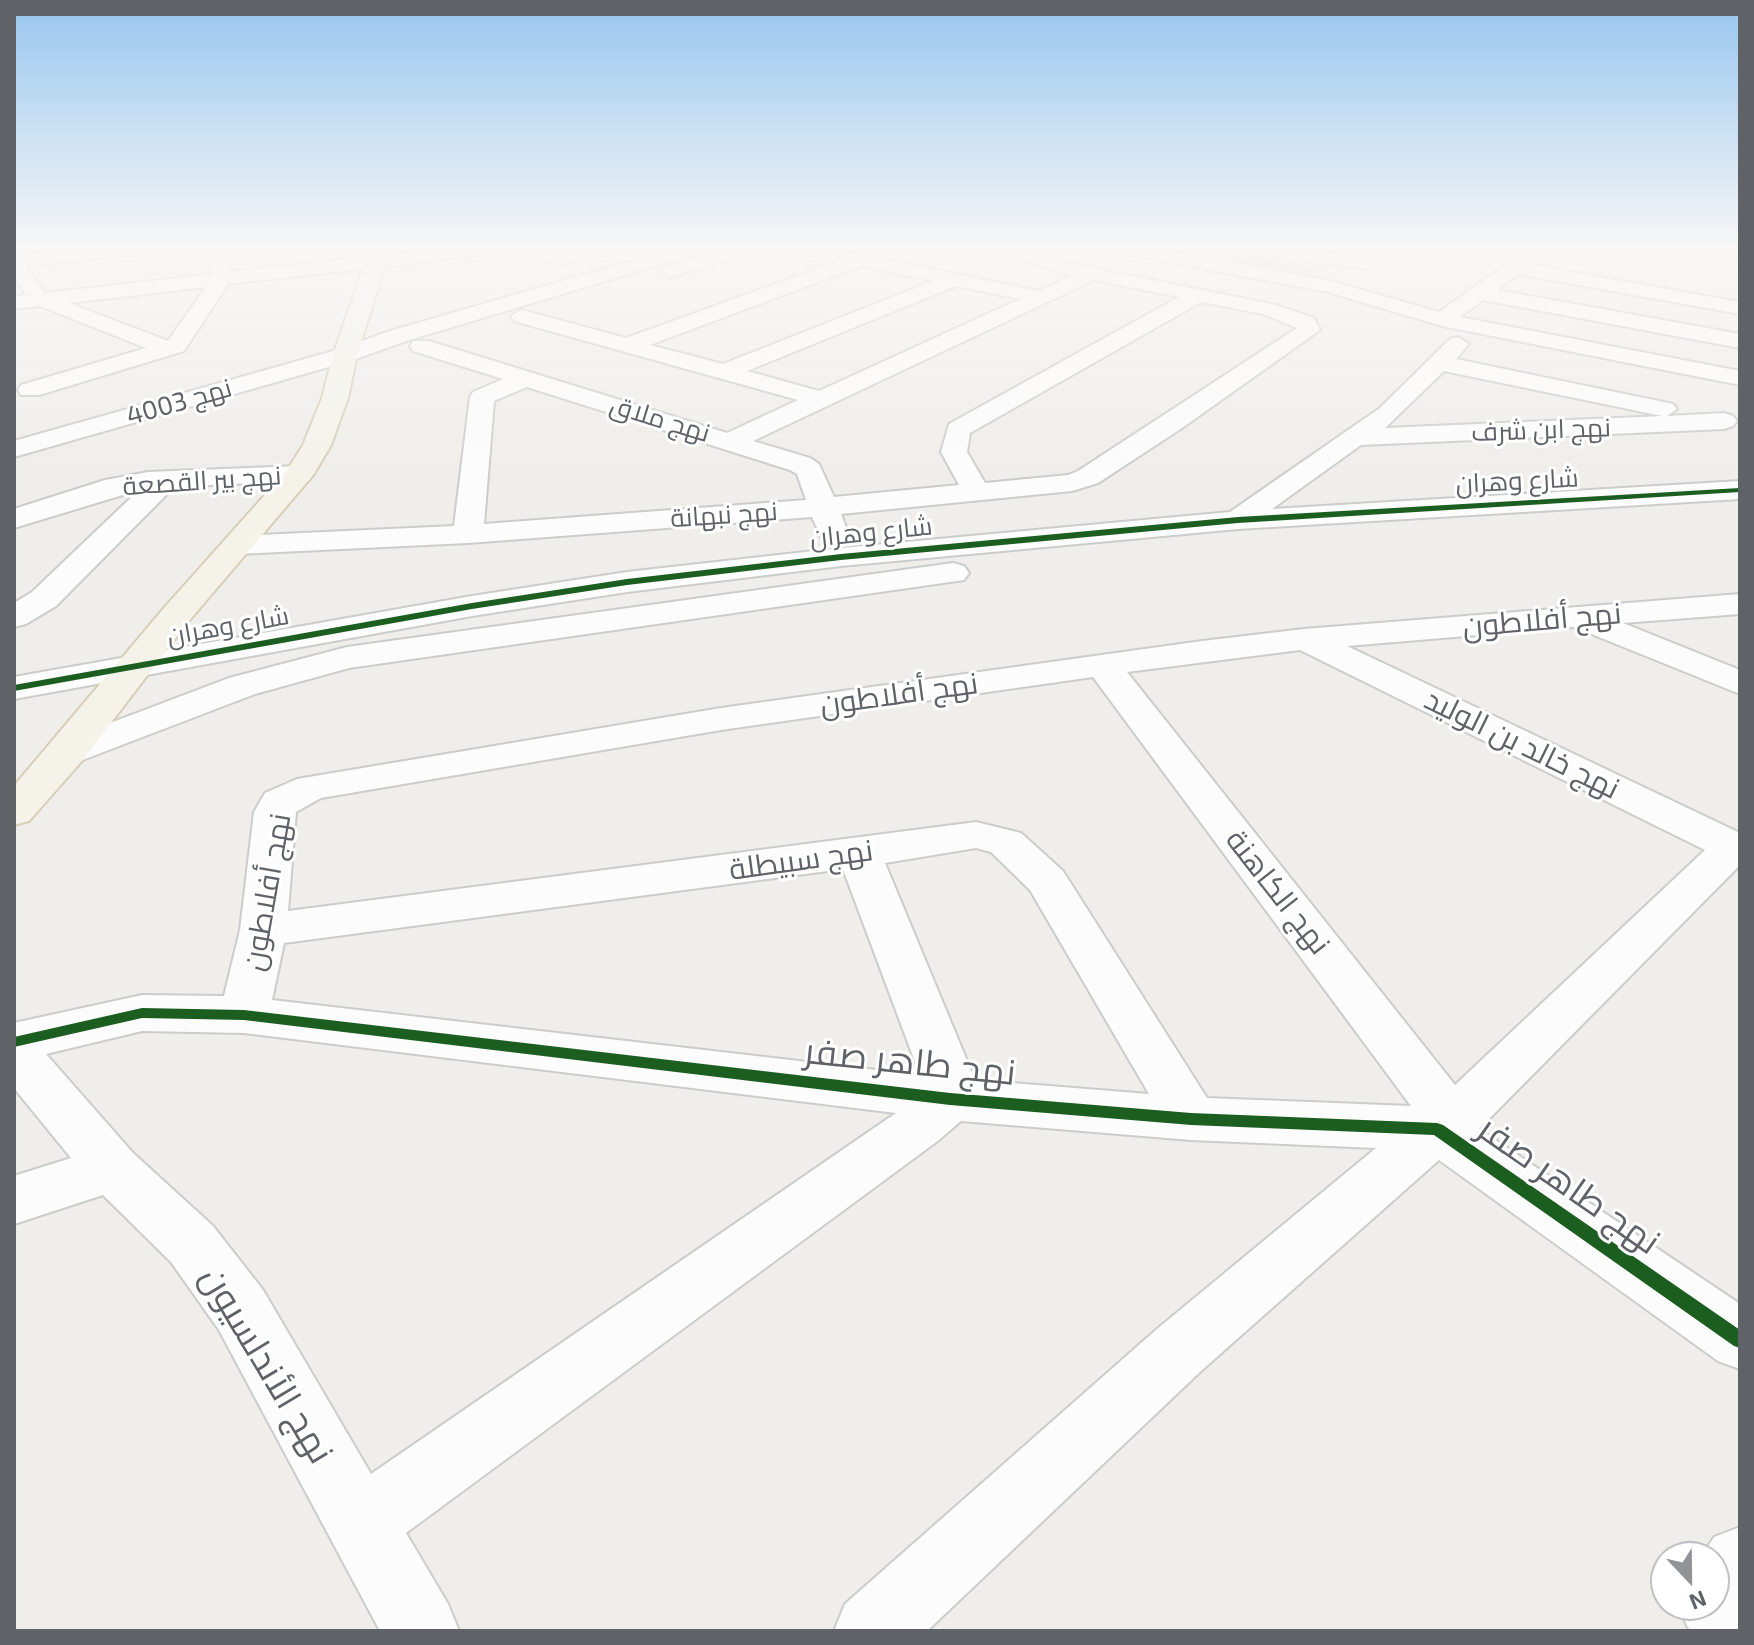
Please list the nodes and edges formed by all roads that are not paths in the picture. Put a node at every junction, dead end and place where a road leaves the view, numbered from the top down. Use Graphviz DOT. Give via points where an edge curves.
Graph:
graph roads {
  1 [pos="104,324"];
  2 [pos="191,324"];
  3 [pos="359,324"];
  4 [pos="450,324"];
  5 [pos="479,324"];
  6 [pos="572,324"];
  7 [pos="686,324"];
  8 [pos="844,324"];
  9 [pos="983,324"];
  10 [pos="1146,324"];
  11 [pos="1306,324"];
  12 [pos="1457,324"];
  13 [pos="1647,324"];
  14 [pos="1474,328"];
  15 [pos="1740,341"];
  16 [pos="628,345"];
  17 [pos="421,346"];
  18 [pos="169,349"];
  19 [pos="344,361"];
  20 [pos="1440,363"];
  21 [pos="727,371"];
  22 [pos="527,378"];
  23 [pos="1740,378"];
  24 [pos="22,387"];
  25 [pos="821,399"];
  26 [pos="1732,422"];
  27 [pos="102,423"];
  28 [pos="1358,437"];
  29 [pos="731,441"];
  30 [pos="14,449"];
  31 [pos="1307,472"];
  32 [pos="299,474"];
  33 [pos="168,478"];
  34 [pos="1740,490"];
  35 [pos="976,491"];
  36 [pos="824,507"];
  37 [pos="1347,513"];
  38 [pos="1740,513"];
  39 [pos="14,519"];
  40 [pos="1238,520"];
  41 [pos="468,534"];
  42 [pos="1377,538"];
  43 [pos="238,545"];
  44 [pos="841,557"];
  45 [pos="1740,604"];
  46 [pos="14,617"];
  47 [pos="1577,617"];
  48 [pos="1304,639"];
  49 [pos="1102,664"];
  50 [pos="136,665"];
  51 [pos="1740,683"];
  52 [pos="14,688"];
  53 [pos="66,753"];
  54 [pos="14,812"];
  55 [pos="1736,848"];
  56 [pos="859,853"];
  57 [pos="263,930"];
  58 [pos="244,1015"];
  59 [pos="14,1042"];
  60 [pos="14,1052"];
  61 [pos="950,1099"];
  62 [pos="1191,1119"];
  63 [pos="1444,1125"];
  64 [pos="113,1169"];
  65 [pos="14,1200"];
  66 [pos="1740,1340"];
  67 [pos="361,1523"];
  68 [pos="420,1631"];
  69 [pos="872,1631"];
  1 -- 18 [label="street"];
  2 -- 18 [label="street"];
  3 -- 19 [label="main road"];
  4 -- 19 [label="street" via="398,336"];
  5 -- 17 [label="street"];
  6 -- 16 [label="street"];
  7 -- 16 [label="street"];
  8 -- 21 [label="street"];
  9 -- 25 [label="street"];
  10 -- 35 [label="street" via="958,429 954,452"];
  11 -- 35 [label="street, نهج نبهانة" via="1309,330 1088,477 1052,486"];
  12 -- 14 [label="street"];
  13 -- 15 [label="street"];
  14 -- 20 [label="street"];
  14 -- 23 [label="street"];
  16 -- 21 [label="street"];
  17 -- 19 [label="street"];
  17 -- 22 [label="street, نهج ملاق"];
  18 -- 24 [label="street"];
  19 -- 27 [label="street, نهج 4003"];
  19 -- 32 [label="main road" via="317,445"];
  20 -- 26 [label="street"];
  20 -- 28 [label="street"];
  21 -- 25 [label="street"];
  22 -- 29 [label="street, نهج ملاق"];
  22 -- 41 [label="street" via="482,397"];
  24 -- 27 [label="street"];
  25 -- 29 [label="street"];
  26 -- 28 [label="street, نهج ابن شرف"];
  27 -- 30 [label="street, نهج 4003"];
  28 -- 31 [label="street"];
  29 -- 36 [label="street, نهج ملاق" via="806,467"];
  31 -- 37 [label="street"];
  31 -- 40 [label="street"];
  32 -- 33 [label="street, نهج بير القصعة"];
  32 -- 43 [label="main road"];
  33 -- 39 [label="street, نهج بير القصعة" via="115,486"];
  33 -- 46 [label="street" via="44,599"];
  34 -- 37 [label="street, شارع وهران"];
  35 -- 36 [label="street, نهج نبهانة"];
  36 -- 41 [label="street, نهج نبهانة"];
  36 -- 44 [label="street, نهج ملاق"];
  37 -- 40 [label="street, شارع وهران"];
  37 -- 42 [label="street"];
  38 -- 42 [label="street"];
  40 -- 44 [label="street, شارع وهران"];
  41 -- 43 [label="street, نهج نبهانة"];
  42 -- 53 [label="street" via="950,573 347,658 242,686"];
  43 -- 50 [label="main road"];
  44 -- 50 [label="street, شارع وهران" via="612,585"];
  45 -- 47 [label="street, نهج أفلاطون"];
  47 -- 48 [label="street, نهج أفلاطون"];
  47 -- 51 [label="street"];
  48 -- 49 [label="street, نهج أفلاطون"];
  48 -- 55 [label="street, نهج خالد بن الوليد"];
  49 -- 57 [label="street, نهج أفلاطون" via="721,719 296,793 280,802 275,812"];
  49 -- 63 [label="street, نهج الكاهنة"];
  50 -- 52 [label="street, شارع وهران"];
  50 -- 53 [label="main road"];
  53 -- 54 [label="main road"];
  55 -- 63 [label="street"];
  56 -- 57 [label="street, نهج سبيطلة"];
  56 -- 61 [label="street" via="950,1084"];
  56 -- 62 [label="street, نهج سبيطلة" via="976,835 1006,842 1047,881"];
  57 -- 58 [label="street, نهج أفلاطون"];
  58 -- 59 [label="street, نهج طاهر صفر" via="142,1013"];
  58 -- 61 [label="street, نهج طاهر صفر"];
  60 -- 64 [label="street, نهج الأندلسيون"];
  61 -- 62 [label="street, نهج طاهر صفر"];
  61 -- 67 [label="street"];
  62 -- 63 [label="street, نهج طاهر صفر"];
  63 -- 66 [label="street, نهج طاهر صفر"];
  63 -- 69 [label="street" via="1179,1350"];
  64 -- 65 [label="street"];
  64 -- 67 [label="street, نهج الأندلسيون" via="192,1244 241,1310"];
  67 -- 68 [label="street, نهج الأندلسيون"];
}
